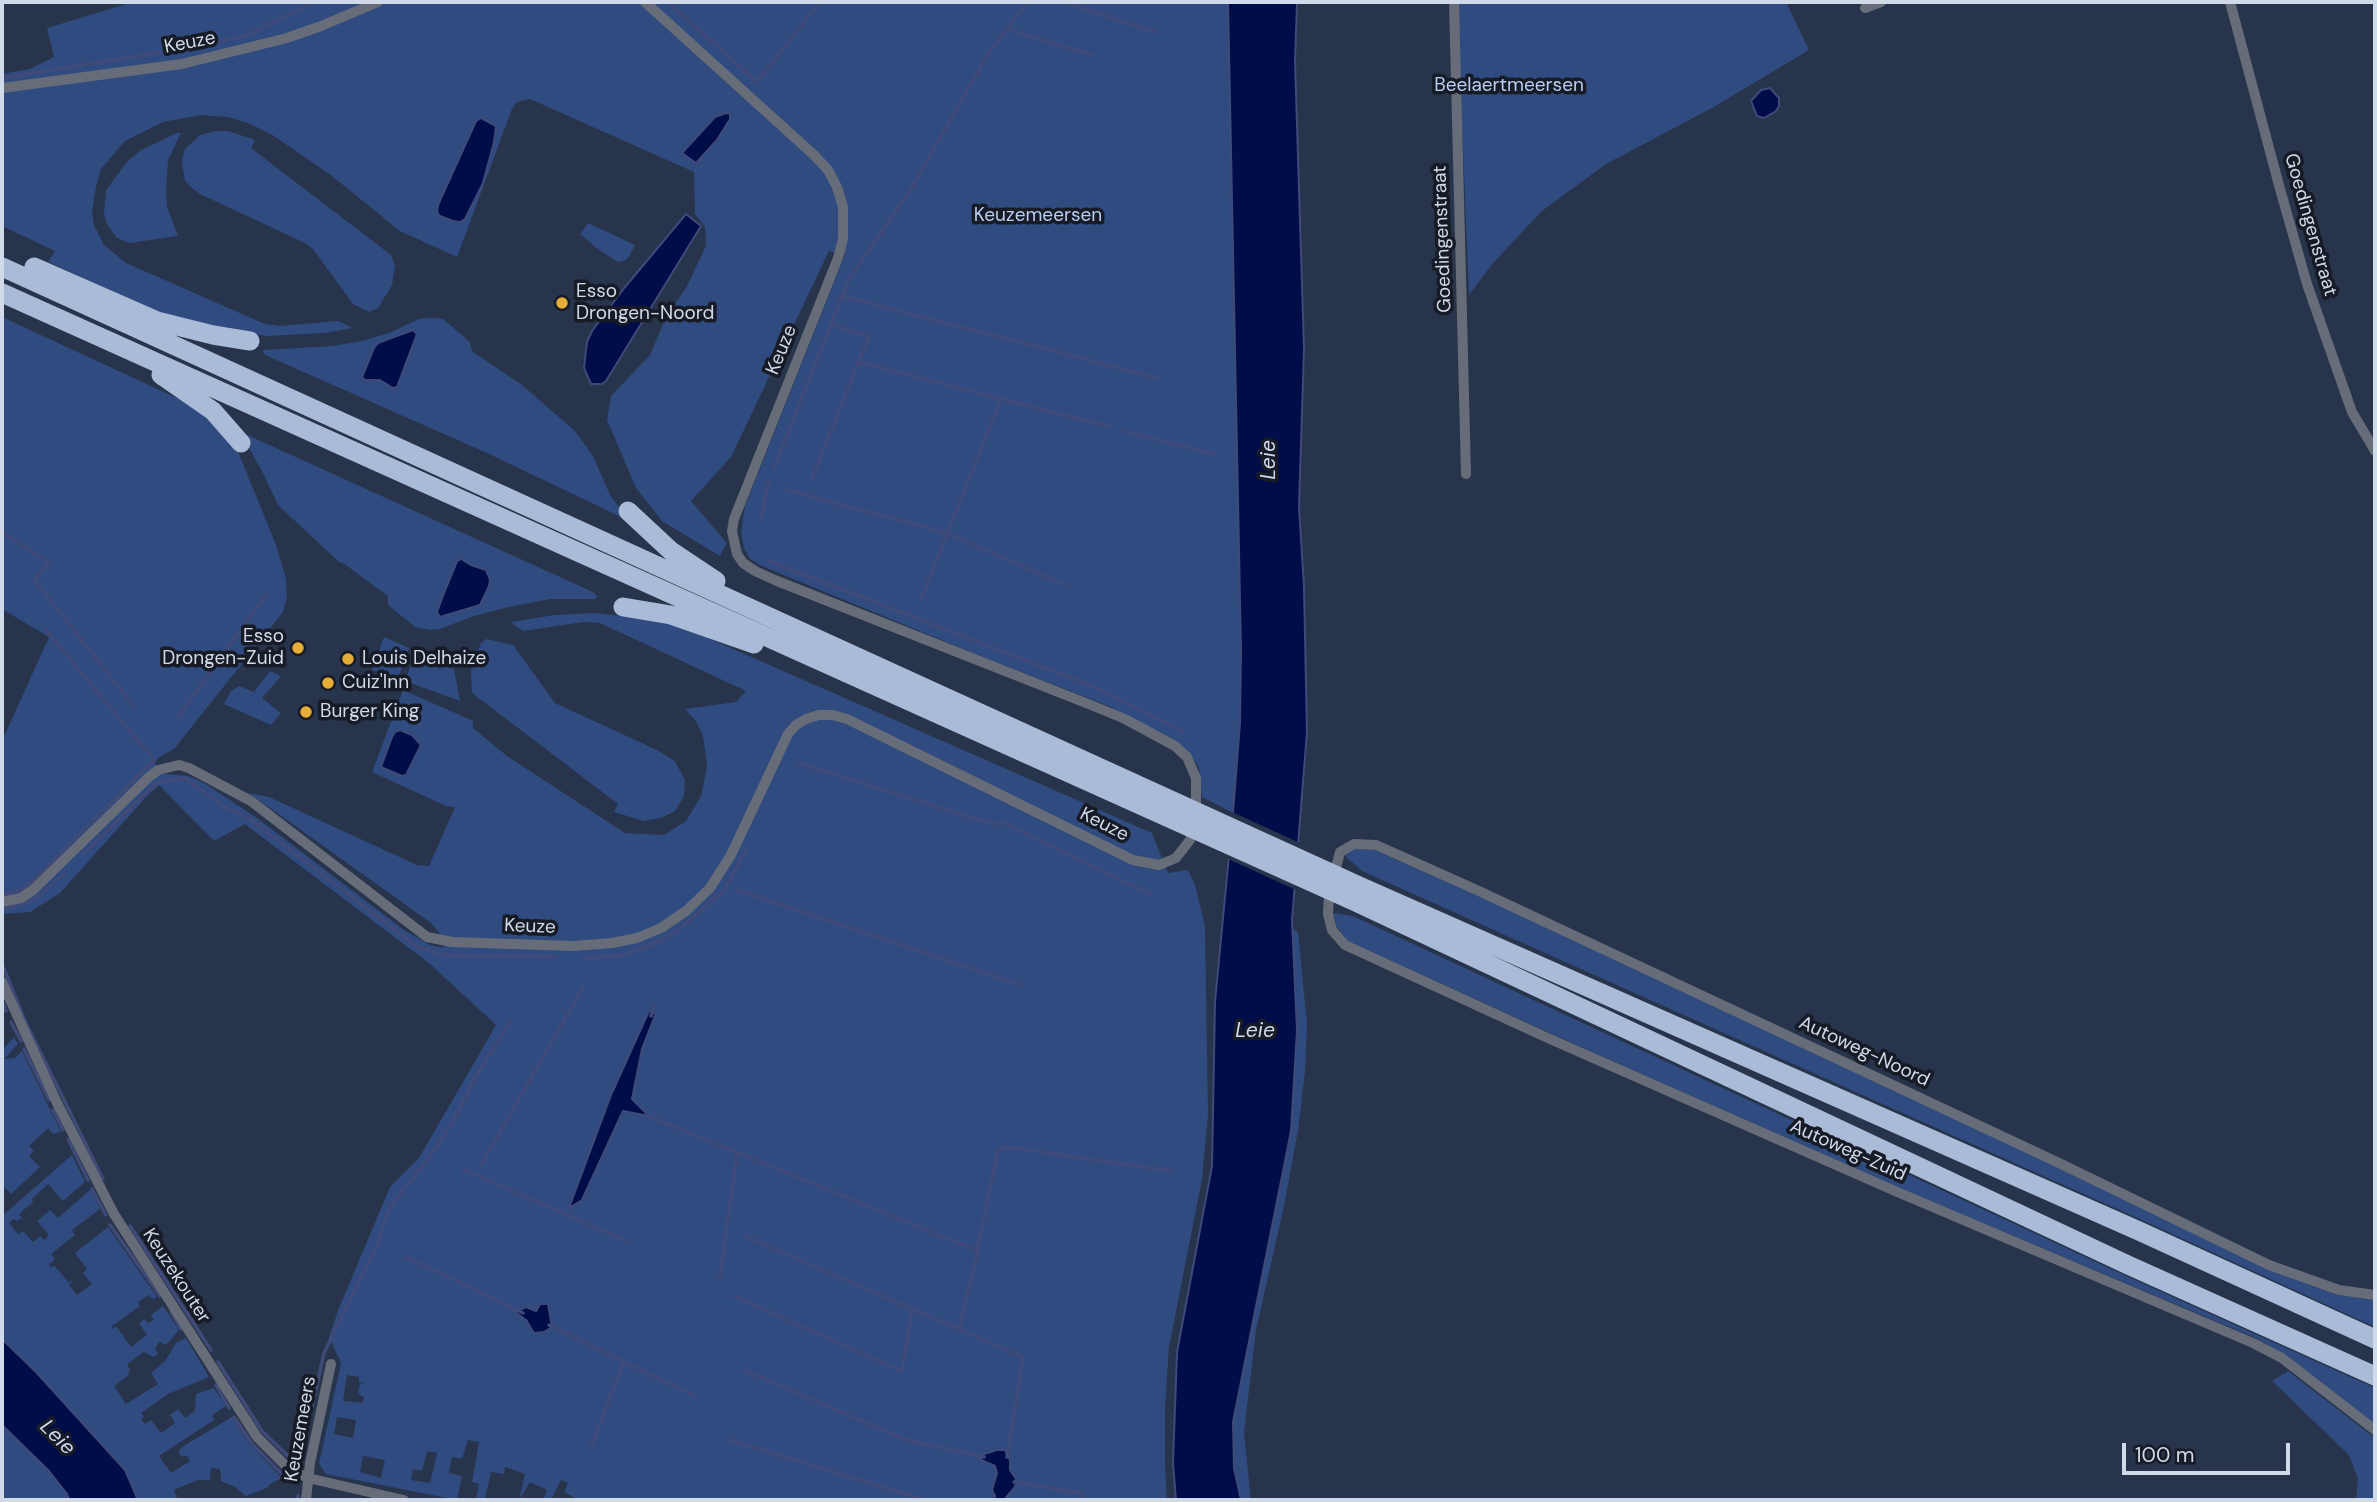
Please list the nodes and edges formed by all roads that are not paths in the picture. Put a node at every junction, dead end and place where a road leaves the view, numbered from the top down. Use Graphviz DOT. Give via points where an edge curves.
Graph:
graph roads {
  1 [pos="378,2"];
  2 [pos="645,2"];
  3 [pos="1454,2"];
  4 [pos="1881,2"];
  5 [pos="2230,2"];
  6 [pos="1865,8"];
  7 [pos="2,88"];
  8 [pos="2,254"];
  9 [pos="2,267"];
  10 [pos="2,293"];
  11 [pos="250,341"];
  12 [pos="127,349"];
  13 [pos="242,443"];
  14 [pos="2375,451"];
  15 [pos="1465,474"];
  16 [pos="628,510"];
  17 [pos="741,603"];
  18 [pos="622,607"];
  19 [pos="884,690"];
  20 [pos="1172,808"];
  21 [pos="1340,852"];
  22 [pos="1357,894"];
  23 [pos="2,902"];
  24 [pos="2,982"];
  25 [pos="2375,1295"];
  26 [pos="2375,1339"];
  27 [pos="331,1364"];
  28 [pos="2375,1376"];
  29 [pos="2375,1430"];
  30 [pos="308,1478"];
  31 [pos="306,1500"];
  32 [pos="404,1500"];
  1 -- 7 [label="street, Keuze" via="287,38 182,64"];
  2 -- 23 [label="street, Keuze" via="814,155 828,170 843,207 838,258 734,519 737,554 743,563 777,581 1125,719 1175,746 1187,757 1196,778 1191,840 1176,858 1159,865 1133,860 847,719 819,715 788,734 732,855 710,888 677,917 637,938 573,946 427,937 251,801 179,765 149,777 33,890"];
  3 -- 15 [label="street, Goedingenstraat"];
  4 -- 6 [label="street"];
  5 -- 14 [label="street, Goedingenstraat" via="2307,284 2352,412"];
  8 -- 11 [label="highway" via="157,321"];
  9 -- 17 [label="highway"];
  10 -- 12 [label="highway"];
  12 -- 13 [label="highway" via="213,411"];
  12 -- 19 [label="highway"];
  16 -- 17 [label="highway" via="671,551"];
  17 -- 20 [label="highway"];
  18 -- 19 [label="highway" via="671,615"];
  19 -- 20 [label="highway" via="997,742"];
  20 -- 22 [label="highway"];
  21 -- 25 [label="street, Autoweg-Noord" via="1354,844 1376,845 2057,1161 2269,1265 2339,1290"];
  21 -- 29 [label="street, Autoweg-Zuid" via="1328,914 1332,930 1345,945 1883,1186 2253,1343 2282,1358"];
  22 -- 26 [label="highway" via="2139,1231"];
  22 -- 28 [label="highway" via="2129,1265"];
  24 -- 30 [label="street, Keuzekouter" via="117,1218 257,1437 289,1469"];
  27 -- 30 [label="street, Keuzemeers"];
  30 -- 31 [label="street, Keuzemeers"];
  30 -- 32 [label="street, Keuzekouter"];
}
